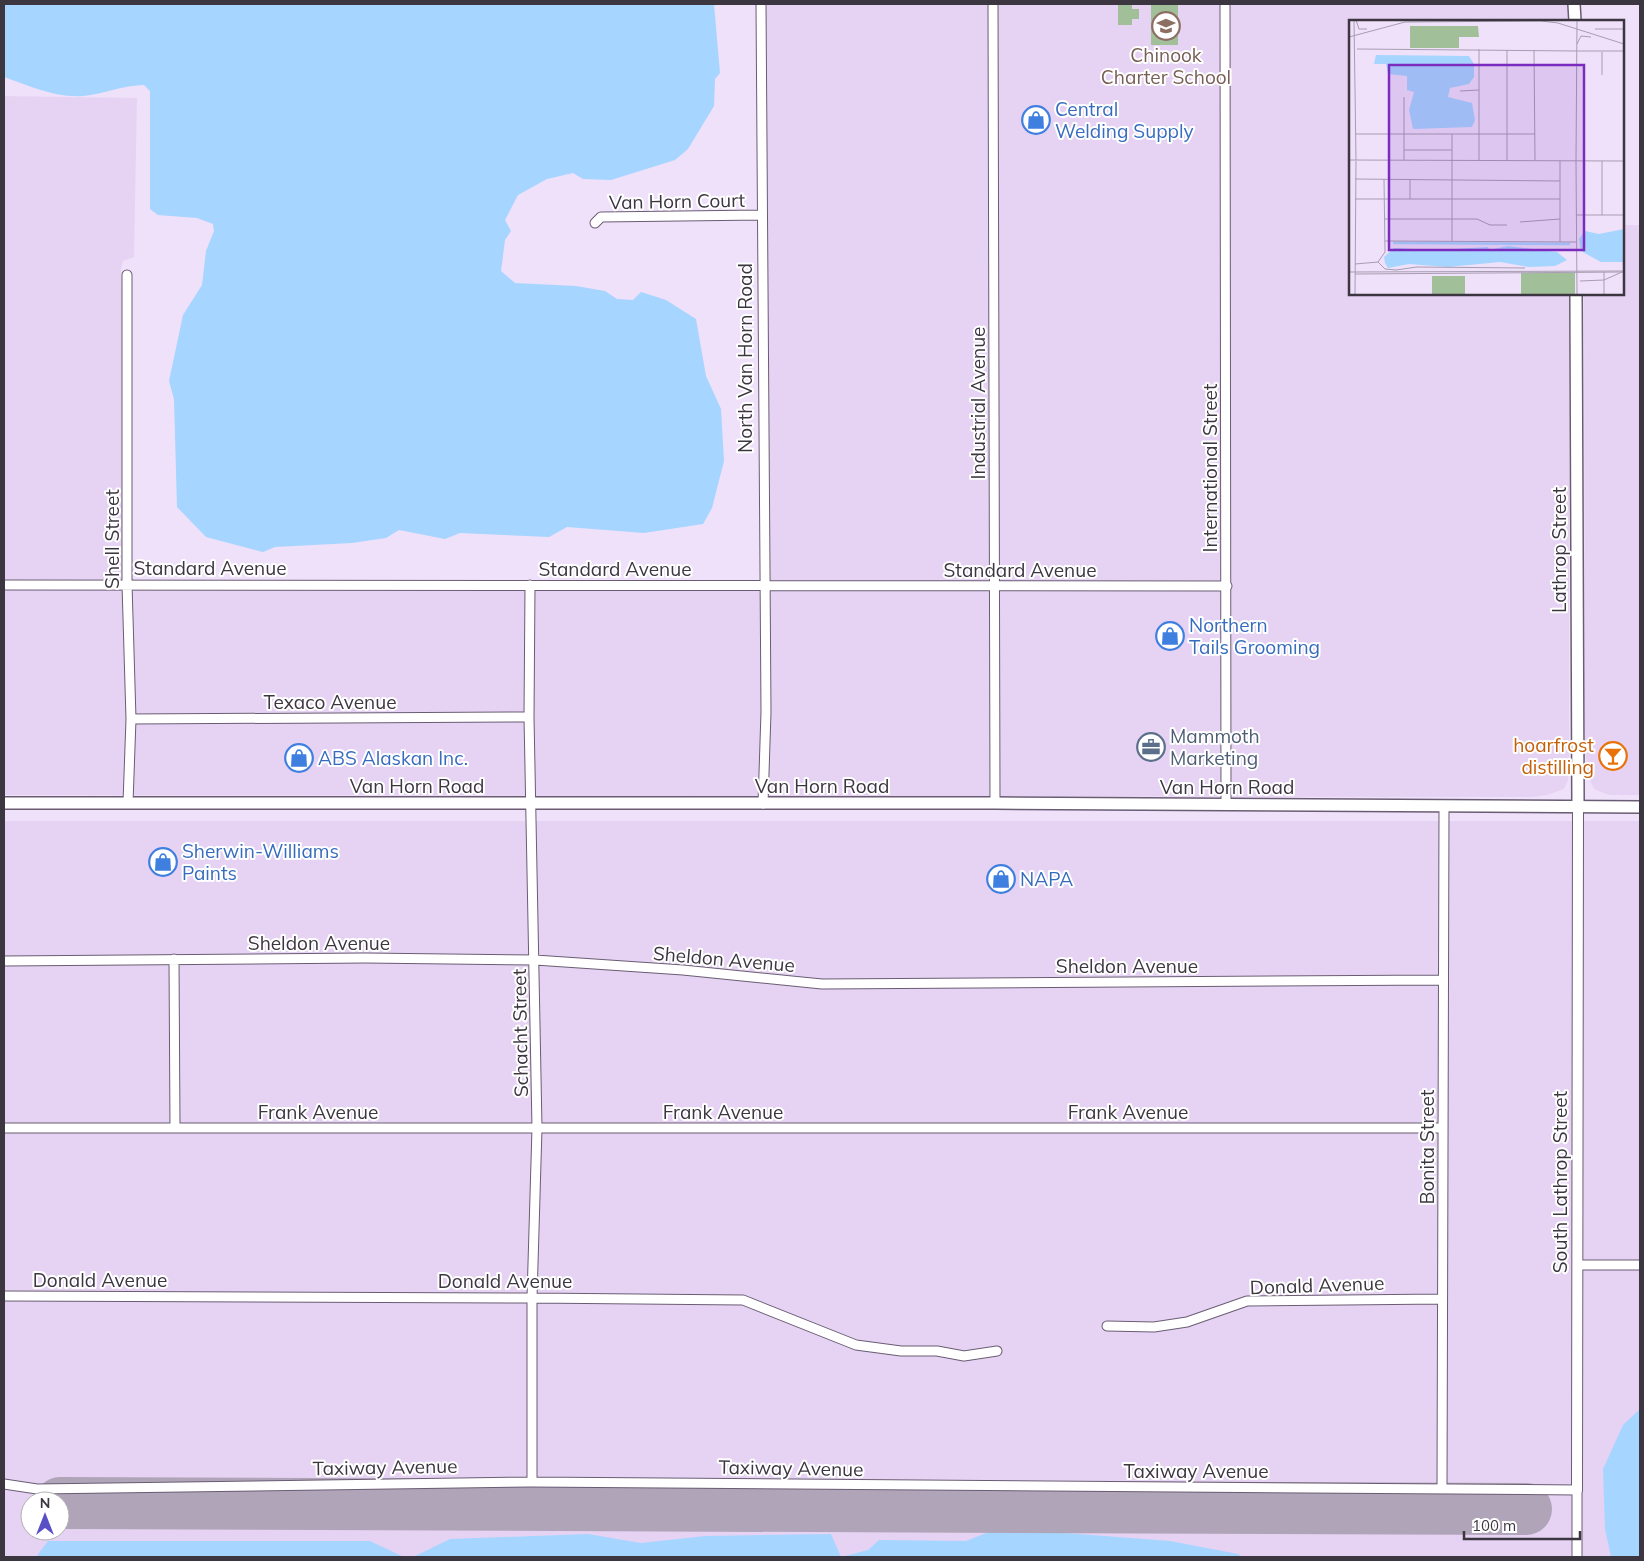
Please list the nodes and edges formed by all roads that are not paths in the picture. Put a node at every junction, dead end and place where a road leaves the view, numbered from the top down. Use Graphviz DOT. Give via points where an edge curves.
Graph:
graph roads {
  1 [pos="761,4"];
  2 [pos="993,4"];
  3 [pos="1225,4"];
  4 [pos="1574,4"];
  5 [pos="1574,20"];
  6 [pos="761,215"];
  7 [pos="595,222"];
  8 [pos="127,275"];
  9 [pos="1576,295"];
  10 [pos="127,584"];
  11 [pos="4,585"];
  12 [pos="530,585"];
  13 [pos="763,585"];
  14 [pos="994,586"];
  15 [pos="1227,586"];
  16 [pos="529,717"];
  17 [pos="131,719"];
  18 [pos="4,803"];
  19 [pos="128,803"];
  20 [pos="995,803"];
  21 [pos="530,804"];
  22 [pos="763,804"];
  23 [pos="1226,804"];
  24 [pos="1444,807"];
  25 [pos="1578,807"];
  26 [pos="1640,807"];
  27 [pos="174,959"];
  28 [pos="535,960"];
  29 [pos="4,961"];
  30 [pos="1442,980"];
  31 [pos="4,1128"];
  32 [pos="175,1128"];
  33 [pos="537,1128"];
  34 [pos="1443,1128"];
  35 [pos="1578,1265"];
  36 [pos="1640,1265"];
  37 [pos="4,1296"];
  38 [pos="532,1298"];
  39 [pos="1442,1299"];
  40 [pos="1107,1326"];
  41 [pos="997,1351"];
  42 [pos="532,1482"];
  43 [pos="4,1484"];
  44 [pos="1442,1488"];
  45 [pos="1578,1490"];
  46 [pos="1577,1557"];
  1 -- 6 [label="street, North Van Horn Road"];
  2 -- 14 [label="street, Industrial Avenue"];
  3 -- 15 [label="street, International Street"];
  4 -- 5 [label="main road"];
  6 -- 7 [label="street, Van Horn Court" via="601,217"];
  6 -- 13 [label="street, North Van Horn Road"];
  8 -- 10 [label="street, Shell Street"];
  9 -- 25 [label="main road, Lathrop Street"];
  10 -- 11 [label="street, Standard Avenue"];
  10 -- 12 [label="street, Standard Avenue"];
  10 -- 17 [label="street, Shell Street"];
  12 -- 13 [label="street, Standard Avenue"];
  12 -- 16 [label="street, Schacht Street"];
  13 -- 14 [label="street, Standard Avenue"];
  13 -- 22 [label="street, North Van Horn Road" via="766,712"];
  14 -- 15 [label="street, Standard Avenue"];
  14 -- 20 [label="street, Industrial Avenue"];
  15 -- 23 [label="street, International Street"];
  16 -- 17 [label="street, Texaco Avenue"];
  16 -- 21 [label="street, Schacht Street"];
  17 -- 19 [label="street, Shell Street"];
  18 -- 19 [label="main road, Van Horn Road"];
  19 -- 21 [label="main road, Van Horn Road"];
  20 -- 22 [label="main road, Van Horn Road"];
  20 -- 23 [label="main road, Van Horn Road"];
  21 -- 22 [label="main road, Van Horn Road"];
  21 -- 28 [label="street, Schacht Street"];
  23 -- 24 [label="main road, Van Horn Road"];
  24 -- 25 [label="main road, Van Horn Road"];
  24 -- 30 [label="street, Bonita Street"];
  25 -- 26 [label="main road, Van Horn Road"];
  25 -- 35 [label="street, South Lathrop Street"];
  27 -- 28 [label="street, Sheldon Avenue"];
  27 -- 29 [label="street, Sheldon Avenue"];
  27 -- 32 [label="street"];
  28 -- 30 [label="street, Sheldon Avenue" via="822,984"];
  28 -- 33 [label="street, Schacht Street"];
  30 -- 34 [label="street, Bonita Street"];
  31 -- 32 [label="street, Frank Avenue"];
  32 -- 33 [label="street, Frank Avenue"];
  33 -- 34 [label="street, Frank Avenue"];
  33 -- 38 [label="street, Schacht Street"];
  34 -- 39 [label="street, Bonita Street"];
  35 -- 36 [label="street"];
  35 -- 45 [label="street, South Lathrop Street"];
  37 -- 38 [label="street, Donald Avenue"];
  38 -- 41 [label="street, Donald Avenue" via="743,1300 856,1346 937,1350 964,1356"];
  38 -- 42 [label="street, Schacht Street"];
  39 -- 40 [label="street, Donald Avenue" via="1247,1301 1187,1322 1154,1327"];
  39 -- 44 [label="street, Bonita Street"];
  42 -- 43 [label="street, Taxiway Avenue" via="37,1489"];
  42 -- 44 [label="street, Taxiway Avenue"];
  44 -- 45 [label="street, Taxiway Avenue"];
  45 -- 46 [label="street, South Lathrop Street"];
}
